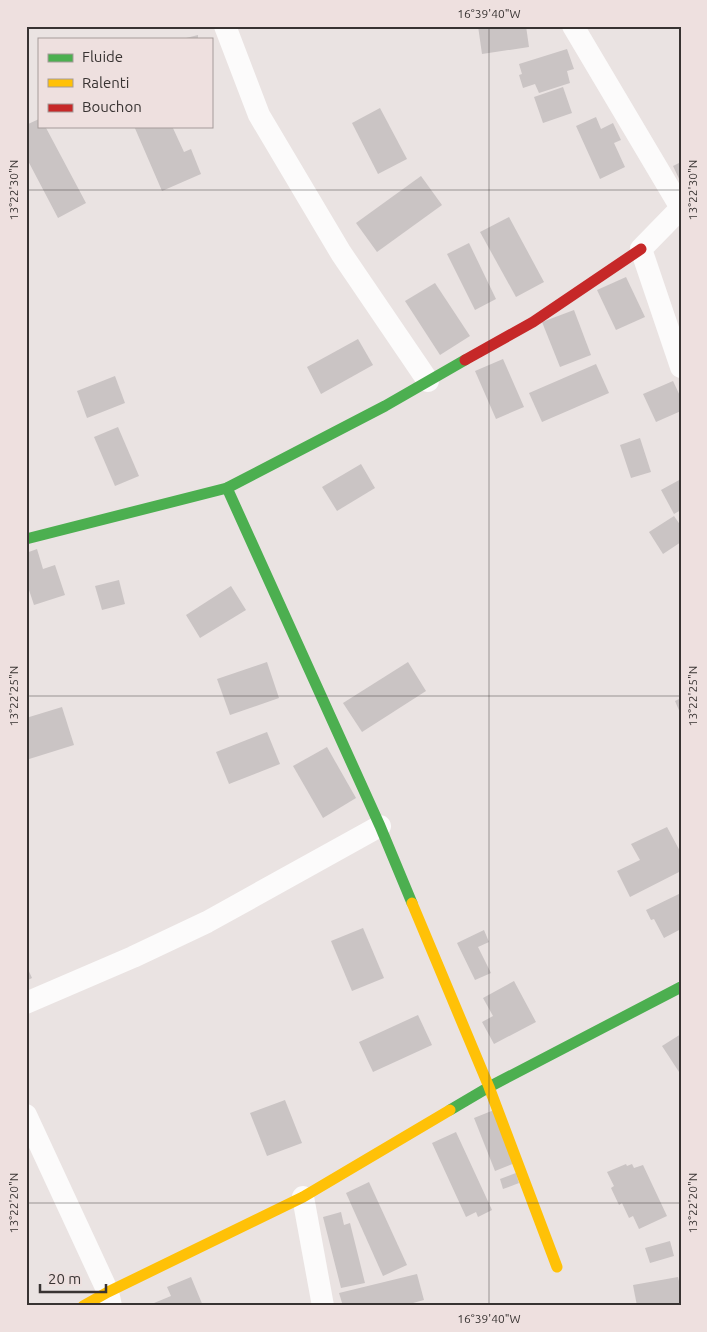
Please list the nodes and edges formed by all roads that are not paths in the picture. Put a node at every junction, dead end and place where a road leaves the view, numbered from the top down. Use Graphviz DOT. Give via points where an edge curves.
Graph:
graph roads {
  1 [pos="225,26"];
  2 [pos="573,26"];
  3 [pos="681,208"];
  4 [pos="641,249"];
  5 [pos="681,367"];
  6 [pos="428,381"];
  7 [pos="227,488"];
  8 [pos="26,539"];
  9 [pos="380,826"];
  10 [pos="681,987"];
  11 [pos="26,1004"];
  12 [pos="489,1087"];
  13 [pos="26,1115"];
  14 [pos="303,1197"];
  15 [pos="558,1267"];
  16 [pos="109,1299"];
  17 [pos="84,1306"];
  18 [pos="324,1306"];
  1 -- 6 [label="street" via="259,114 341,253"];
  2 -- 3 [label="street"];
  3 -- 4 [label="street"];
  4 -- 5 [label="street"];
  4 -- 6 [label="street" via="533,322"];
  6 -- 7 [label="street"];
  7 -- 8 [label="street"];
  7 -- 9 [label="street"];
  9 -- 11 [label="street" via="207,922"];
  9 -- 12 [label="street"];
  10 -- 12 [label="street"];
  12 -- 14 [label="street"];
  12 -- 15 [label="street"];
  13 -- 16 [label="street"];
  14 -- 16 [label="street"];
  14 -- 18 [label="street"];
  16 -- 17 [label="street"];
}
